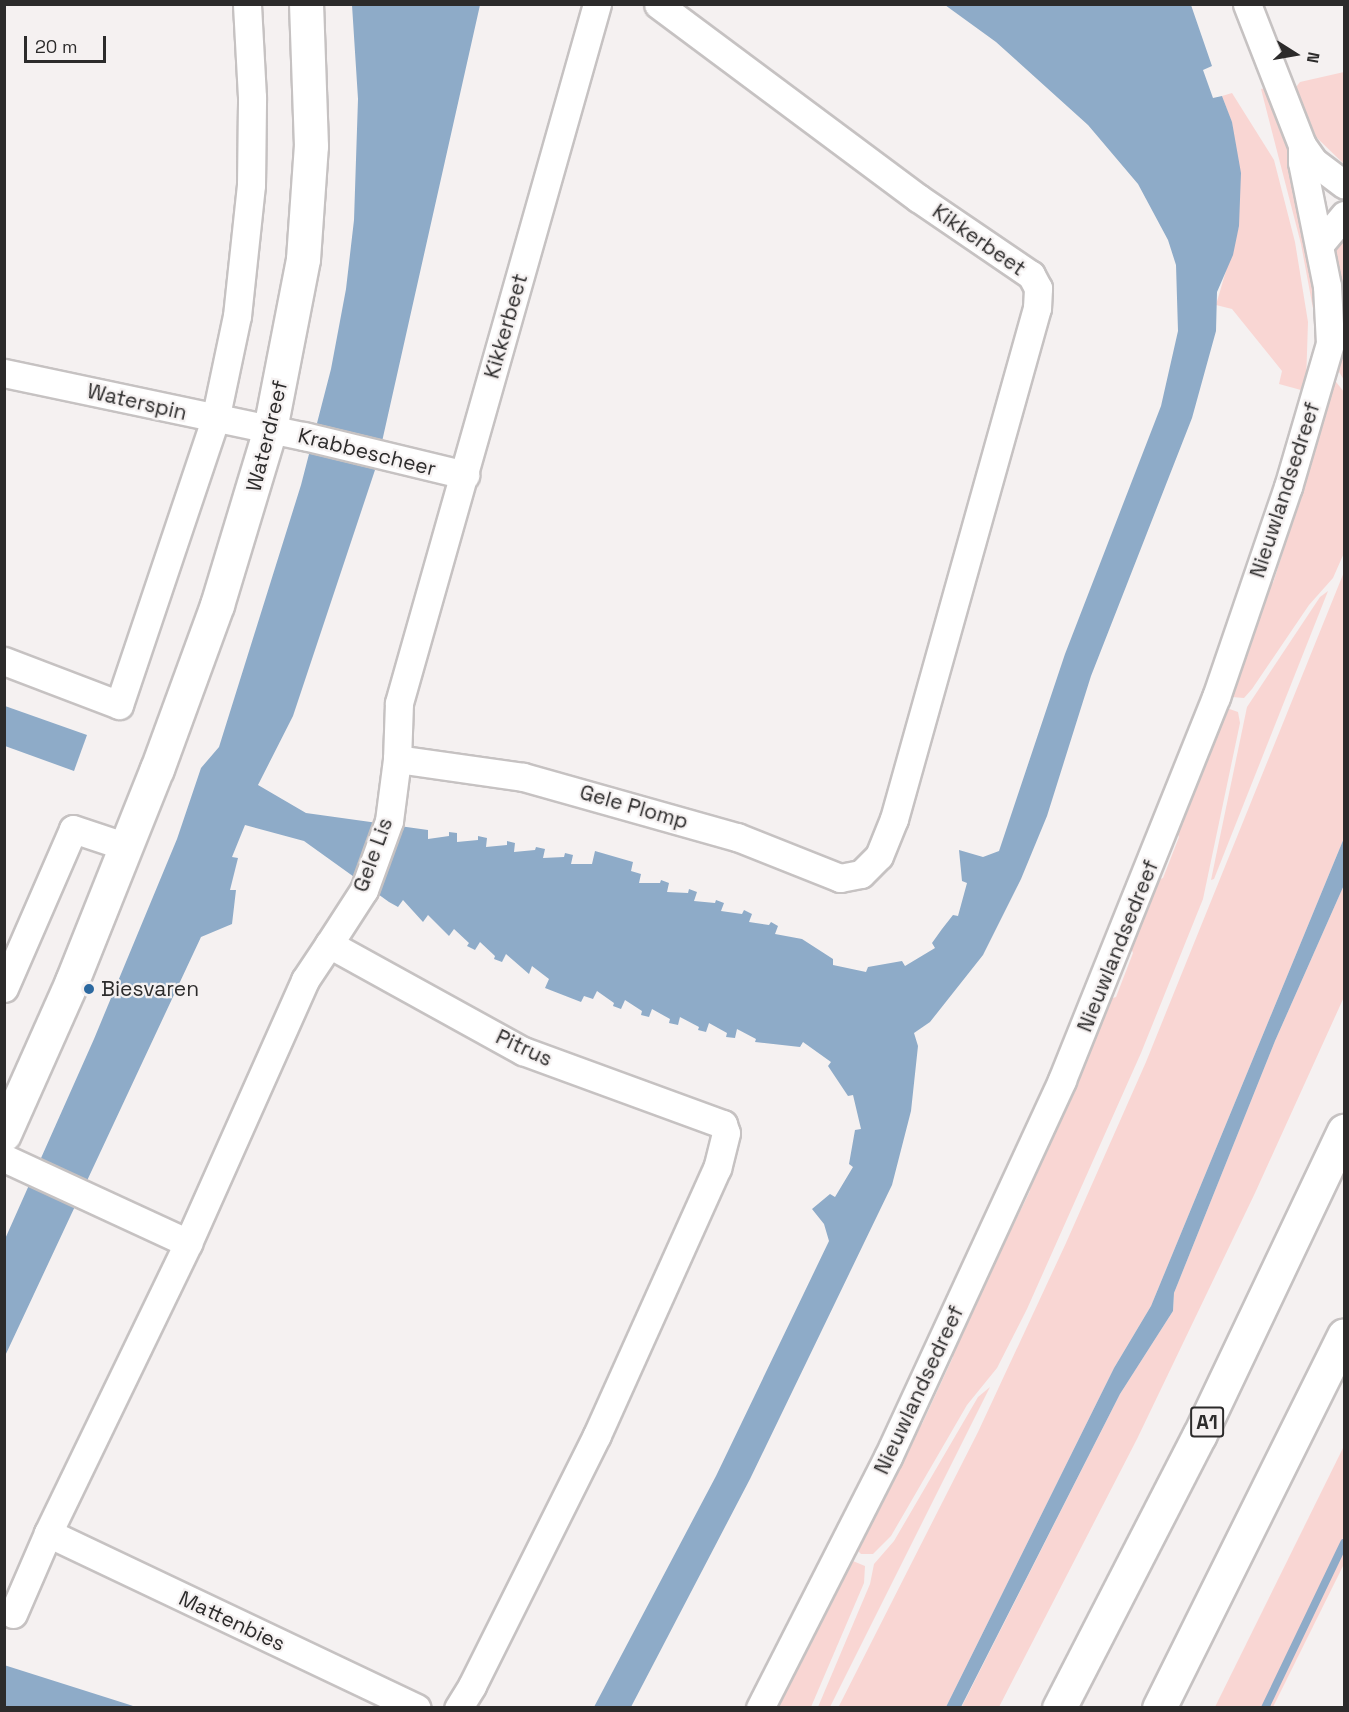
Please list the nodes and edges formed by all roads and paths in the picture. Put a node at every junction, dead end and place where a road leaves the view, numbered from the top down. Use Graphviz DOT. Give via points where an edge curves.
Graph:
graph roads {
  1 [pos="247,4"];
  2 [pos="306,4"];
  3 [pos="597,4"];
  4 [pos="658,4"];
  5 [pos="1247,4"];
  6 [pos="1302,145"];
  7 [pos="1344,184"];
  8 [pos="1344,215"];
  9 [pos="1320,244"];
  10 [pos="4,373"];
  11 [pos="214,420"];
  12 [pos="270,429"];
  13 [pos="465,475"];
  14 [pos="956,597"];
  15 [pos="4,661"];
  16 [pos="397,759"];
  17 [pos="127,848"];
  18 [pos="329,944"];
  19 [pos="4,988"];
  20 [pos="1344,1131"];
  21 [pos="4,1134"];
  22 [pos="4,1158"];
  23 [pos="188,1243"];
  24 [pos="1344,1335"];
  25 [pos="48,1533"];
  26 [pos="13,1614"];
  27 [pos="1206,1618"];
  28 [pos="417,1707"];
  29 [pos="458,1707"];
  30 [pos="760,1707"];
  31 [pos="1059,1707"];
  32 [pos="1159,1707"];
  33 [pos="1174,1707"];
  1 -- 11 [label="street" via="251,185 237,316"];
  2 -- 12 [label="main road, Waterdreef" via="311,146 303,259"];
  3 -- 13 [label="street, Kikkerbeet"];
  4 -- 14 [label="street, Kikkerbeet" via="1035,280 1040,298"];
  5 -- 6 [label="street"];
  6 -- 7 [label="street" via="1328,175"];
  6 -- 9 [label="street, Nieuwlandsedreef" via="1302,162"];
  8 -- 9 [label="street"];
  9 -- 30 [label="street, Nieuwlandsedreef" via="1331,327 1326,361 1212,708 1062,1080 888,1456"];
  10 -- 11 [label="street, Waterspin"];
  11 -- 12 [label="street, Waterspin"];
  11 -- 15 [label="street" via="119,705"];
  12 -- 13 [label="street, Krabbescheer"];
  12 -- 17 [label="main road, Waterdreef" via="217,605"];
  13 -- 16 [label="street" via="399,703"];
  14 -- 16 [label="street, Gele Plomp" via="894,819 879,856 861,874 840,878 737,837 523,777"];
  16 -- 18 [label="street, Gele Lis" via="388,821 364,890"];
  17 -- 19 [label="street" via="73,828"];
  17 -- 21 [label="main road, Waterdreef"];
  18 -- 23 [label="street" via="305,980"];
  18 -- 29 [label="street, Pitrus" via="524,1051 723,1124 726,1133 717,1168 597,1435"];
  20 -- 31 [label="main road, A1" via="1199,1436"];
  22 -- 23 [label="street"];
  23 -- 25 [label="street"];
  24 -- 27 [label="main road"];
  25 -- 26 [label="street"];
  25 -- 28 [label="street, Mattenbies"];
  27 -- 32 [label="main road"];
  27 -- 33 [label="main road"];
}
